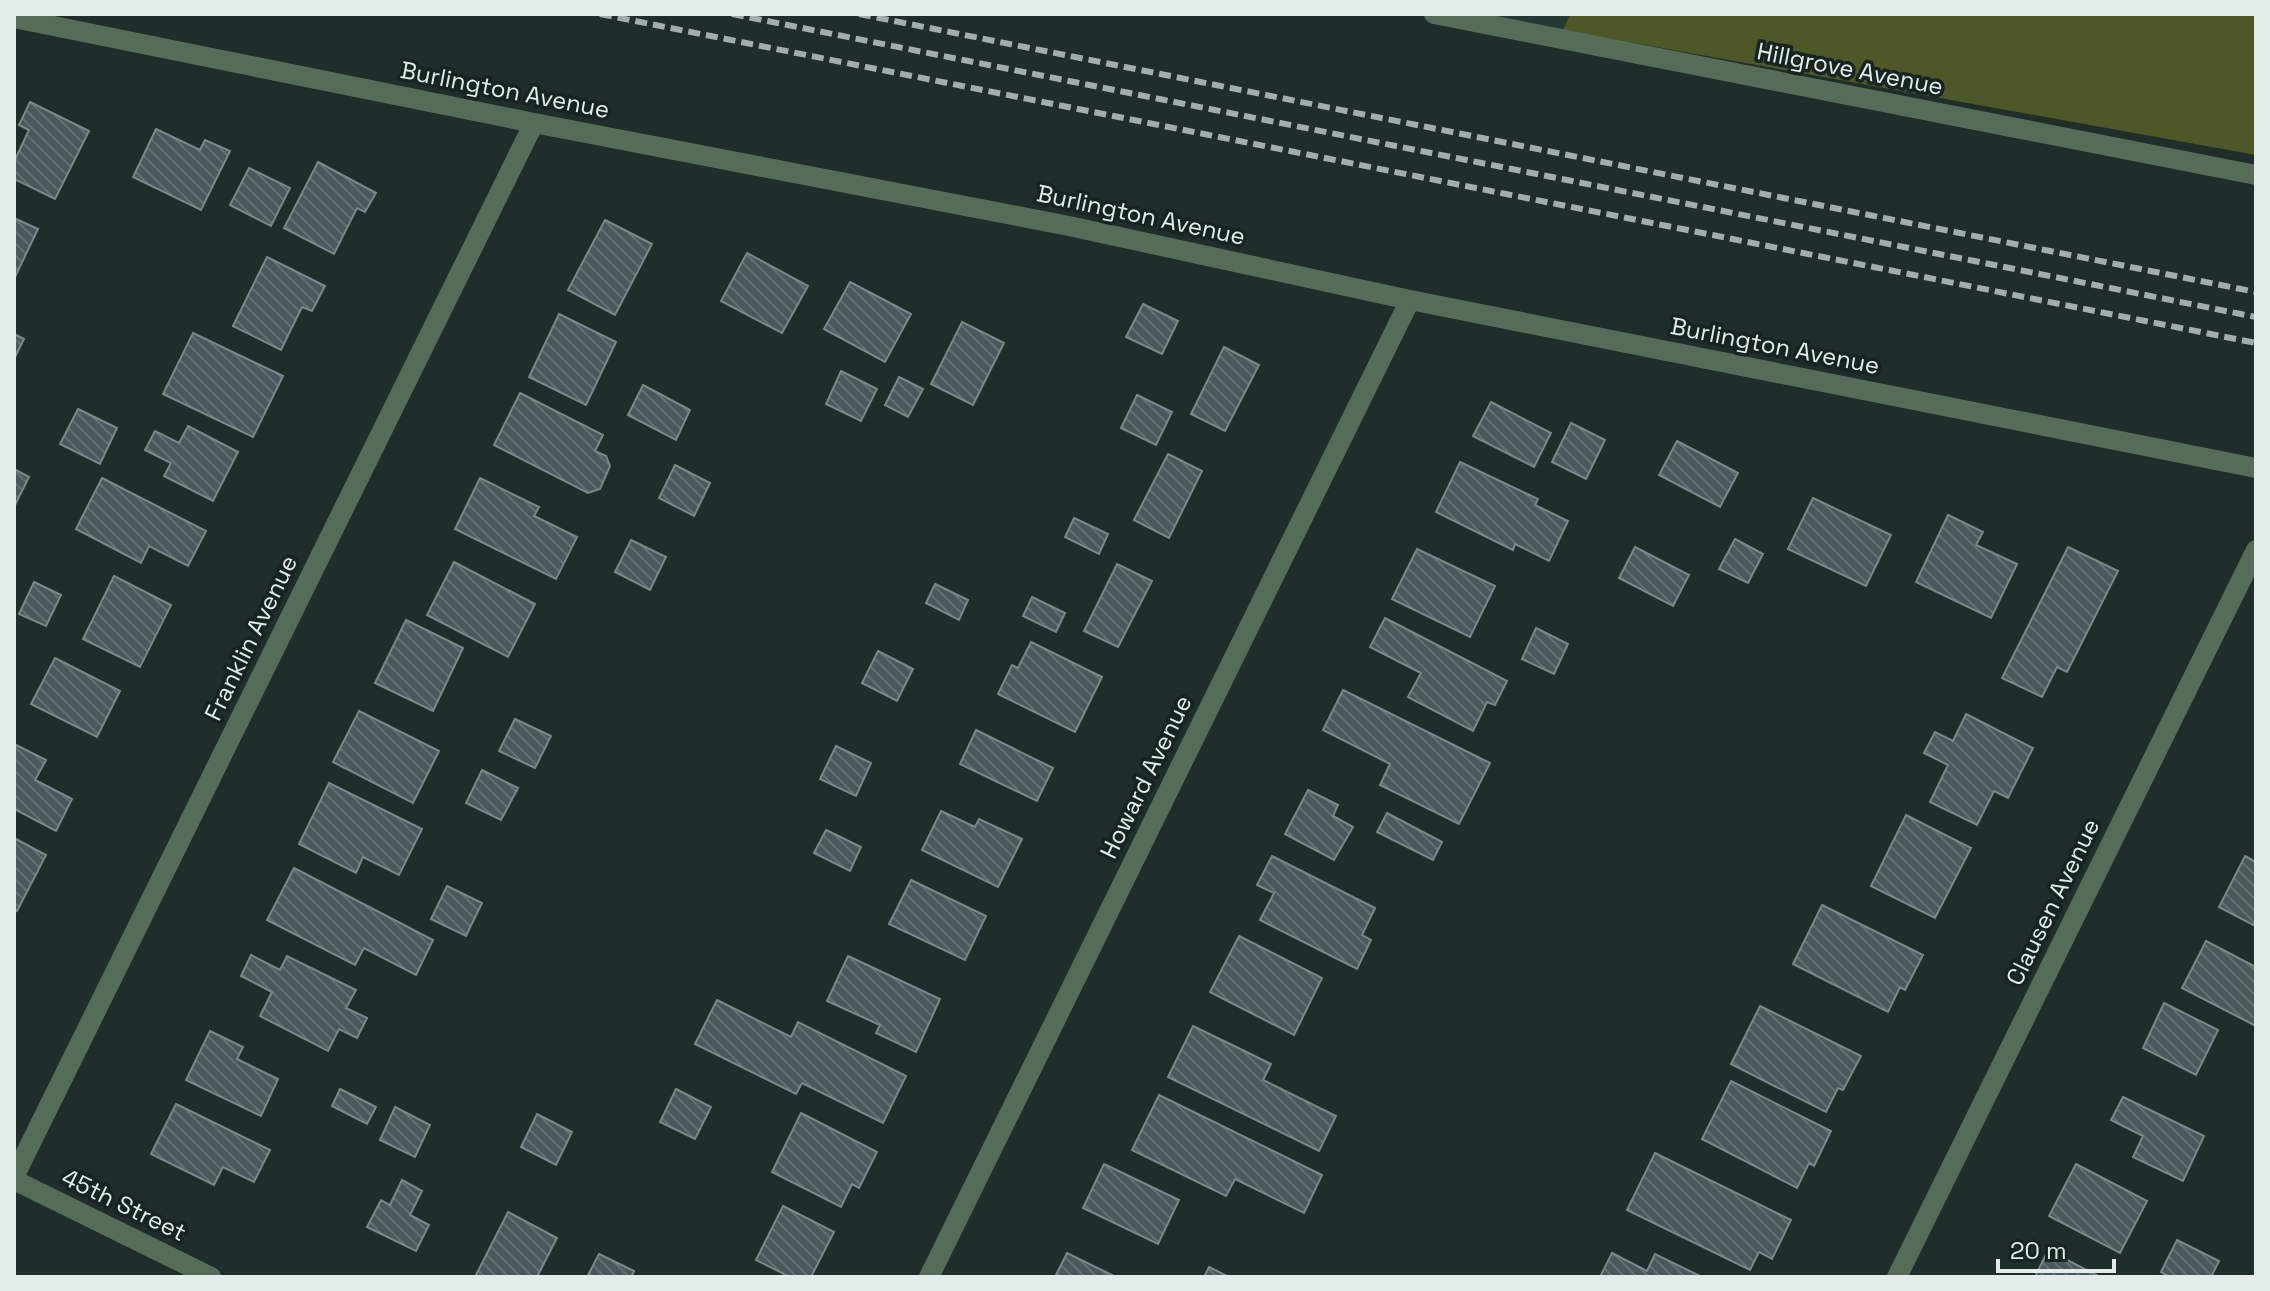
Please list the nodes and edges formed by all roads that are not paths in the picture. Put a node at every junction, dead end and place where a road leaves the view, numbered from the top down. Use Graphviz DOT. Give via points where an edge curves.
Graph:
graph roads {
  1 [pos="1434,14"];
  2 [pos="14,18"];
  3 [pos="534,123"];
  4 [pos="2256,175"];
  5 [pos="1410,300"];
  6 [pos="2256,468"];
  7 [pos="2256,550"];
  8 [pos="14,1179"];
  9 [pos="211,1277"];
  10 [pos="929,1277"];
  11 [pos="1897,1277"];
  1 -- 4 [label="street, Hillgrove Avenue"];
  2 -- 3 [label="street, Burlington Avenue"];
  3 -- 5 [label="street, Burlington Avenue" via="1069,226"];
  3 -- 8 [label="street, Franklin Avenue"];
  5 -- 6 [label="street, Burlington Avenue"];
  5 -- 10 [label="street, Howard Avenue"];
  7 -- 11 [label="street, Clausen Avenue"];
  8 -- 9 [label="street, 45th Street"];
}
